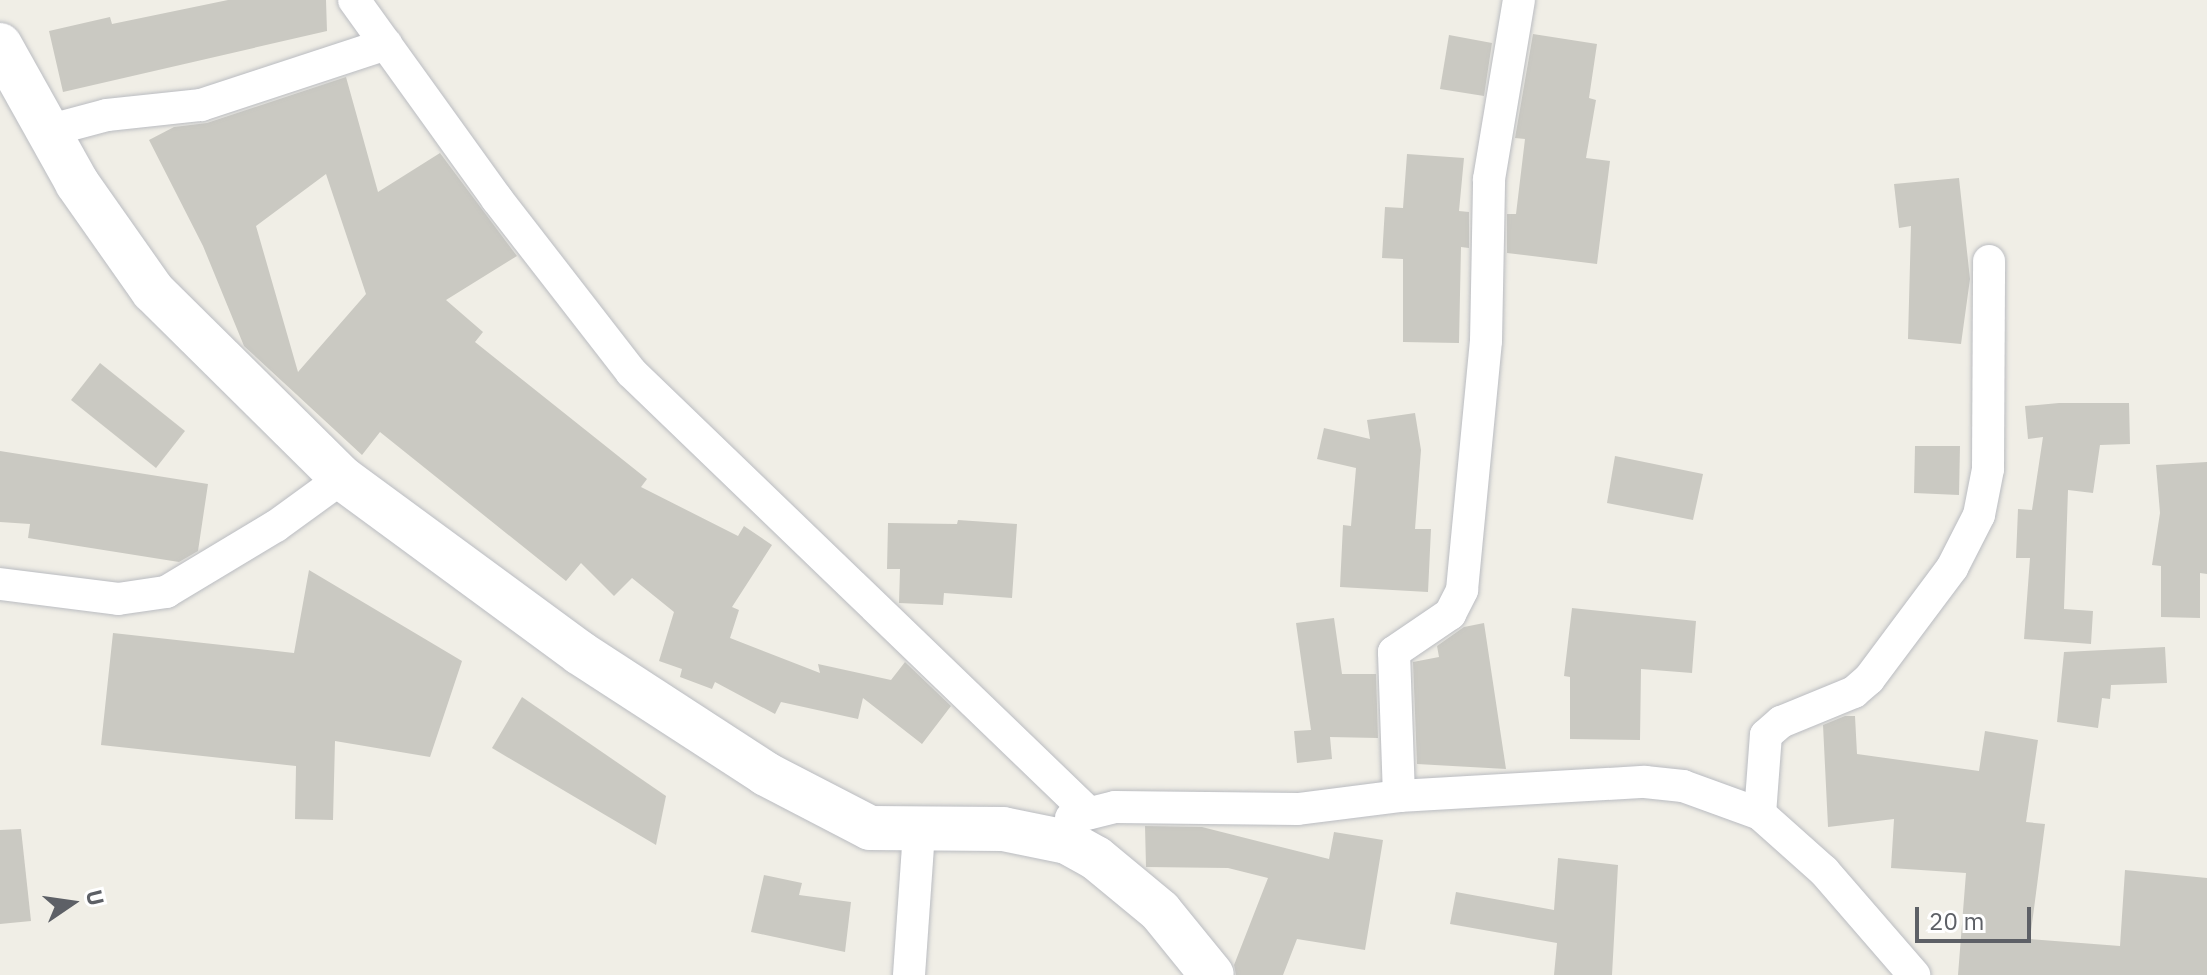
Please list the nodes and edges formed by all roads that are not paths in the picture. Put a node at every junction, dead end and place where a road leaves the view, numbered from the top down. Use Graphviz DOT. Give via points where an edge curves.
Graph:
graph roads {
  1 [pos="354,0"];
  2 [pos="1519,0"];
  3 [pos="386,44"];
  4 [pos="0,45"];
  5 [pos="47,131"];
  6 [pos="1989,261"];
  7 [pos="342,478"];
  8 [pos="0,584"];
  9 [pos="1399,796"];
  10 [pos="1089,813"];
  11 [pos="1760,814"];
  12 [pos="919,831"];
  13 [pos="1029,832"];
  14 [pos="909,975"];
  15 [pos="1212,975"];
  16 [pos="1914,975"];
  1 -- 3 [label="street"];
  2 -- 9 [label="street" via="1489,179 1486,341 1462,590 1450,614 1394,652"];
  3 -- 5 [label="street" via="201,105 107,115"];
  3 -- 10 [label="street" via="631,372"];
  4 -- 5 [label="street"];
  5 -- 7 [label="street" via="153,291"];
  6 -- 11 [label="street" via="1988,469 1979,515 1952,568 1869,679 1854,692 1781,722 1766,735"];
  7 -- 8 [label="street" via="276,526 166,592 118,599"];
  7 -- 12 [label="street" via="580,653 766,774 870,828"];
  9 -- 10 [label="street" via="1298,809 1139,806"];
  9 -- 11 [label="street" via="1645,782 1716,794"];
  10 -- 13 [label="street"];
  11 -- 16 [label="street" via="1824,871"];
  12 -- 13 [label="street"];
  12 -- 14 [label="street"];
  13 -- 15 [label="street" via="1067,842 1121,877 1160,911"];
}
